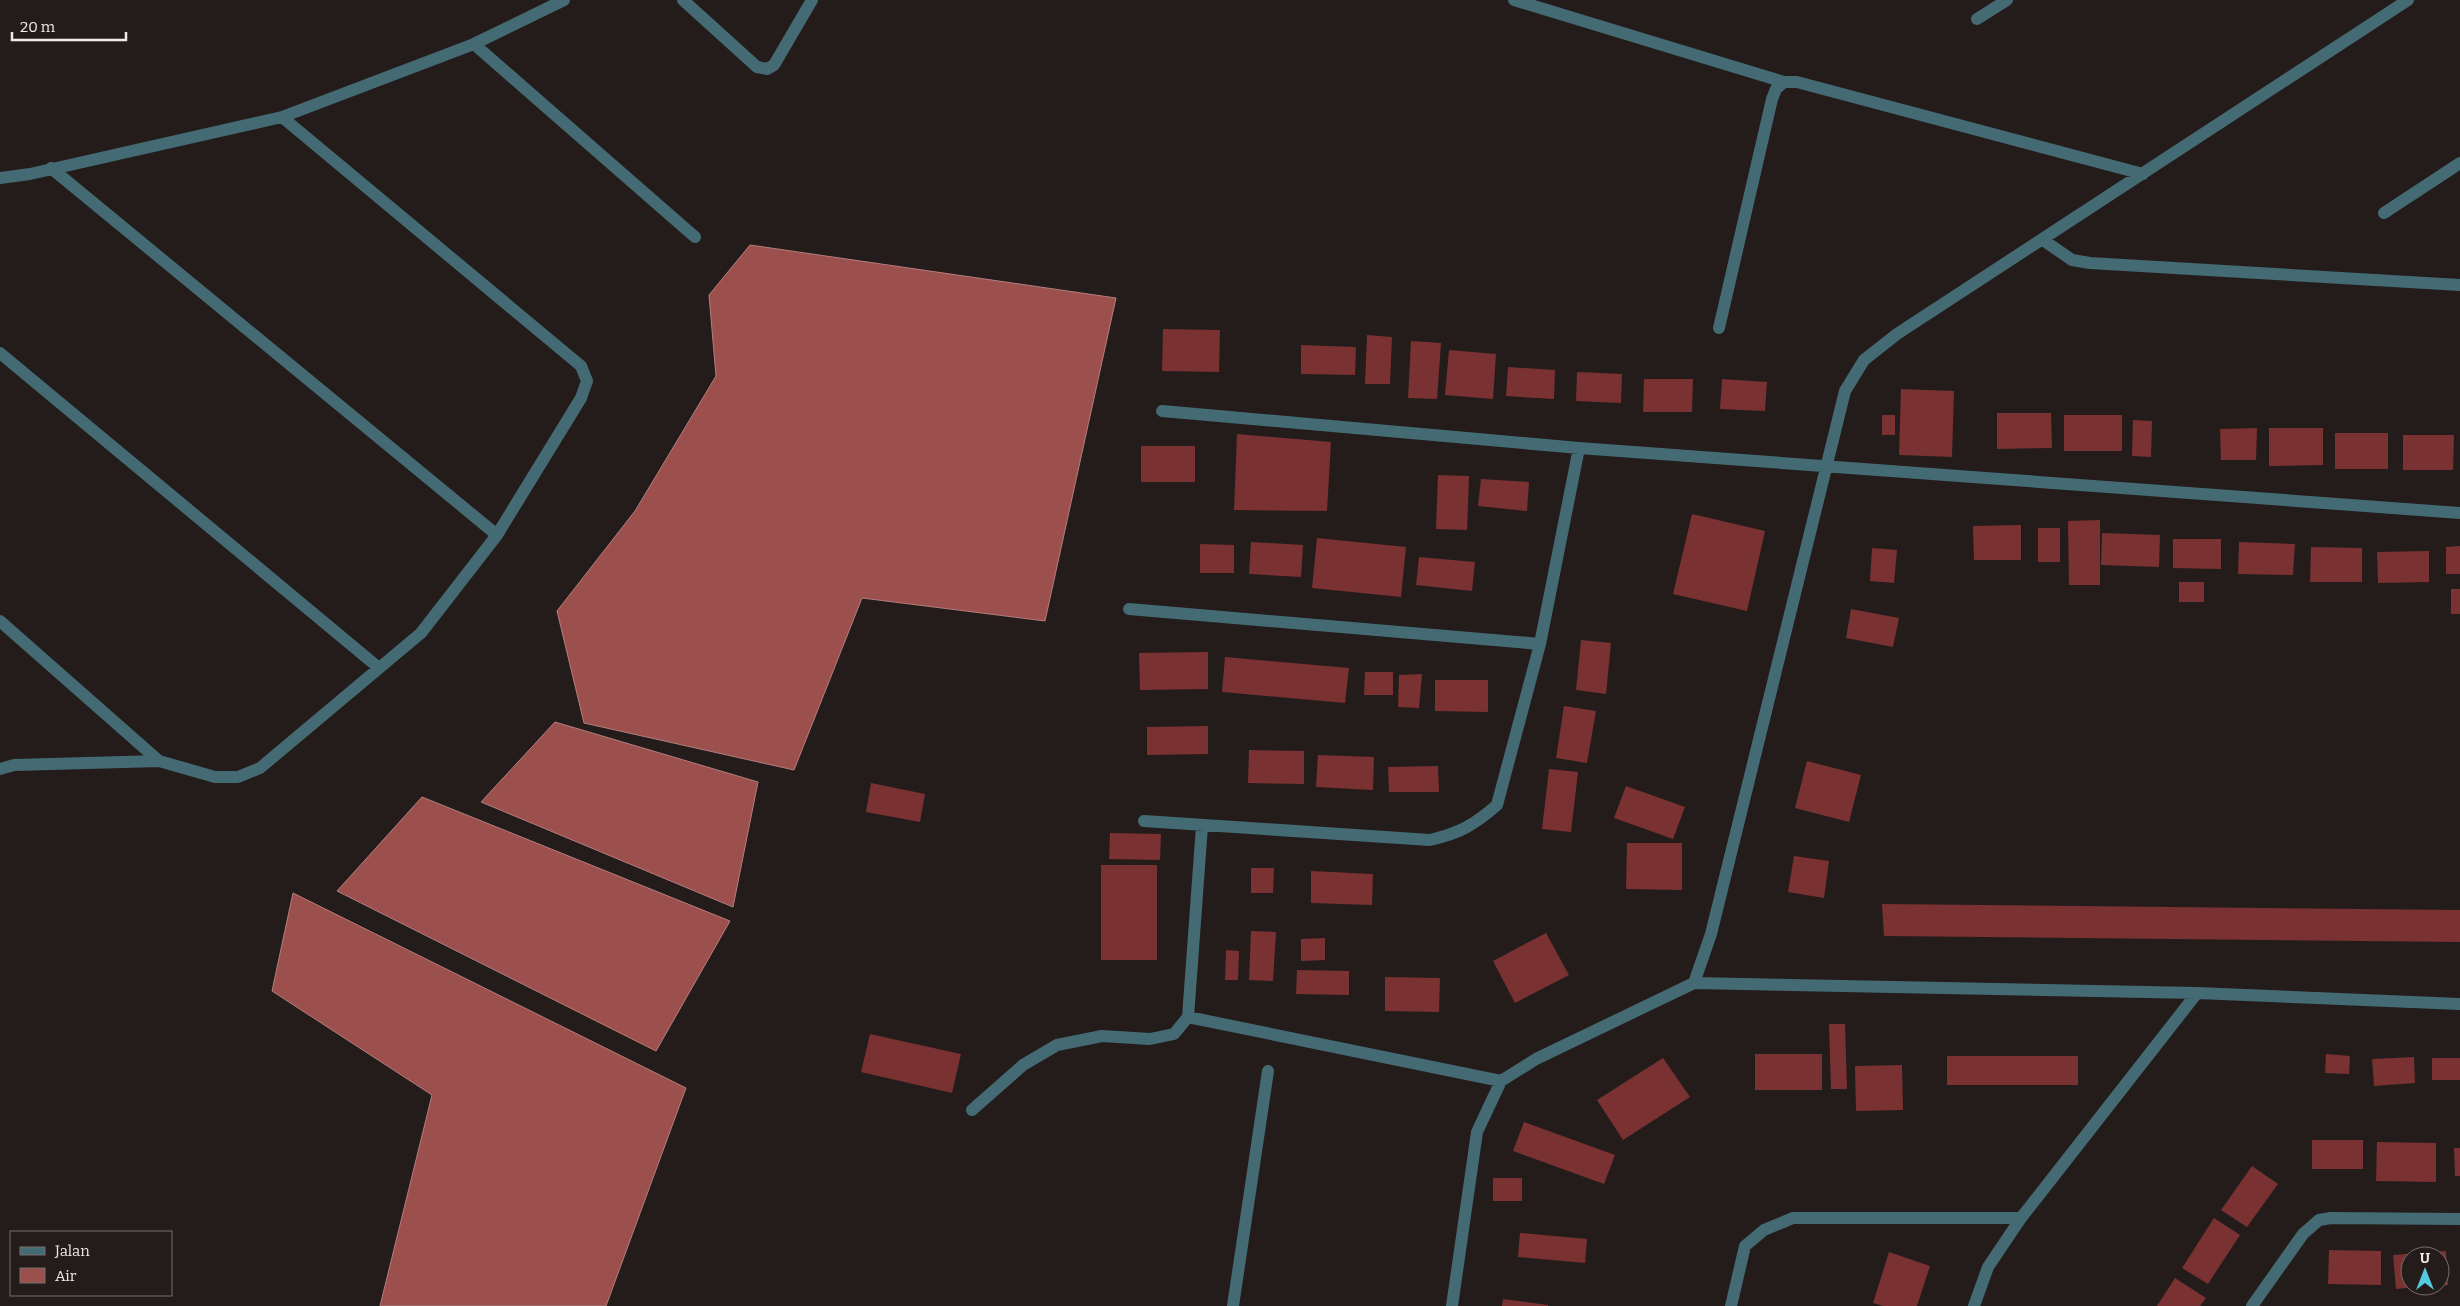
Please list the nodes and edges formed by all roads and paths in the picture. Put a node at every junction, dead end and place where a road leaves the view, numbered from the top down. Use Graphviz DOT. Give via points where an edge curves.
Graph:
graph roads {
  1 [pos="564,0"];
  2 [pos="682,0"];
  3 [pos="812,0"];
  4 [pos="1514,0"];
  5 [pos="2007,0"];
  6 [pos="2408,0"];
  7 [pos="1977,19"];
  8 [pos="474,44"];
  9 [pos="1784,82"];
  10 [pos="282,117"];
  11 [pos="2460,163"];
  12 [pos="51,168"];
  13 [pos="2142,174"];
  14 [pos="0,178"];
  15 [pos="2384,213"];
  16 [pos="695,237"];
  17 [pos="2043,240"];
  18 [pos="2460,285"];
  19 [pos="1719,328"];
  20 [pos="0,353"];
  21 [pos="1162,411"];
  22 [pos="1578,448"];
  23 [pos="1827,465"];
  24 [pos="2460,514"];
  25 [pos="497,535"];
  26 [pos="1129,609"];
  27 [pos="0,621"];
  28 [pos="1540,644"];
  29 [pos="379,668"];
  30 [pos="159,762"];
  31 [pos="0,769"];
  32 [pos="1144,821"];
  33 [pos="1202,826"];
  34 [pos="1694,983"];
  35 [pos="2197,993"];
  36 [pos="2460,1004"];
  37 [pos="1188,1017"];
  38 [pos="1268,1071"];
  39 [pos="1502,1081"];
  40 [pos="972,1110"];
  41 [pos="2021,1218"];
  42 [pos="2460,1219"];
  43 [pos="1233,1306"];
  44 [pos="1452,1306"];
  45 [pos="1731,1306"];
  46 [pos="1974,1306"];
  47 [pos="2252,1306"];
  1 -- 8 [label="street"];
  2 -- 3 [label="street" via="758,67 767,70 774,65"];
  4 -- 9 [label="street"];
  5 -- 7 [label="street"];
  6 -- 13 [label="street"];
  8 -- 10 [label="street"];
  8 -- 16 [label="street"];
  9 -- 13 [label="street" via="1797,82"];
  9 -- 19 [label="street" via="1772,99"];
  10 -- 12 [label="street"];
  10 -- 25 [label="street" via="581,366 587,381 581,398"];
  11 -- 15 [label="street"];
  12 -- 14 [label="street"];
  12 -- 25 [label="street"];
  13 -- 17 [label="street"];
  17 -- 18 [label="street" via="2072,260 2090,263"];
  17 -- 23 [label="street" via="1897,334 1864,360 1845,391"];
  20 -- 29 [label="street"];
  21 -- 22 [label="street"];
  22 -- 23 [label="street"];
  22 -- 28 [label="street"];
  23 -- 24 [label="street"];
  23 -- 34 [label="street" via="1713,925"];
  25 -- 29 [label="street" via="421,633"];
  26 -- 28 [label="street"];
  27 -- 30 [label="street"];
  28 -- 33 [label="street" via="1497,806 1477,823 1455,834 1430,840"];
  29 -- 30 [label="street" via="260,768 238,777 215,776"];
  30 -- 31 [label="street" via="14,765"];
  32 -- 33 [label="street"];
  33 -- 37 [label="street"];
  34 -- 35 [label="street"];
  34 -- 39 [label="street" via="1536,1059"];
  35 -- 36 [label="street"];
  35 -- 41 [label="street"];
  37 -- 39 [label="street"];
  37 -- 40 [label="street" via="1174,1034 1150,1039 1102,1036 1057,1045 1023,1065"];
  38 -- 43 [label="street"];
  39 -- 44 [label="street" via="1478,1132"];
  41 -- 45 [label="street" via="1793,1218 1764,1230 1745,1246"];
  41 -- 46 [label="street" via="1988,1267"];
  42 -- 47 [label="street" via="2319,1220 2303,1234"];
}
